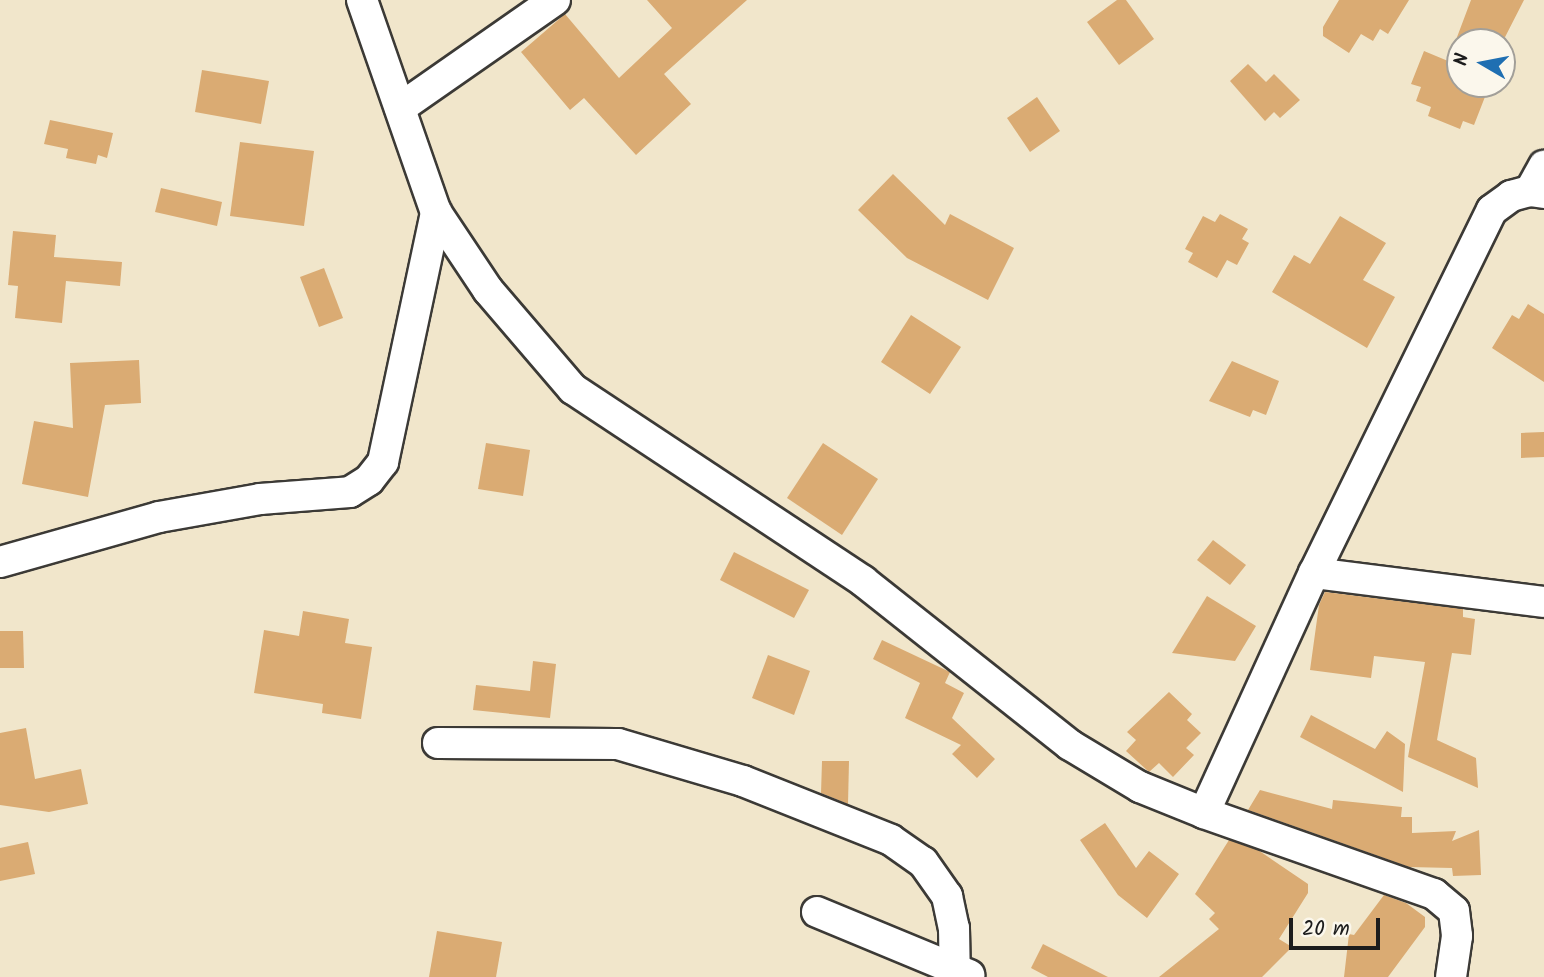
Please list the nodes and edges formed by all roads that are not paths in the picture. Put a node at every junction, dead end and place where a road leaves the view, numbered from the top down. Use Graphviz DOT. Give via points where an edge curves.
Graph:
graph roads {
  1 [pos="362,0"];
  2 [pos="555,0"];
  3 [pos="400,108"];
  4 [pos="1539,183"];
  5 [pos="436,212"];
  6 [pos="0,562"];
  7 [pos="1314,573"];
  8 [pos="1544,602"];
  9 [pos="438,743"];
  10 [pos="1204,813"];
  11 [pos="817,912"];
  12 [pos="964,972"];
  13 [pos="1451,977"];
  1 -- 3 [label="street"];
  2 -- 3 [label="street"];
  3 -- 5 [label="street"];
  4 -- 7 [label="street" via="1492,210"];
  5 -- 6 [label="street" via="383,463 369,480 350,492 260,499 159,517"];
  5 -- 10 [label="street" via="488,290 573,389 863,581 1070,745 1140,787"];
  7 -- 8 [label="street"];
  7 -- 10 [label="street"];
  9 -- 12 [label="street" via="618,744 743,781 891,840 923,862 947,896"];
  10 -- 13 [label="street" via="1434,894 1454,911 1457,936"];
  11 -- 12 [label="street"];
}
